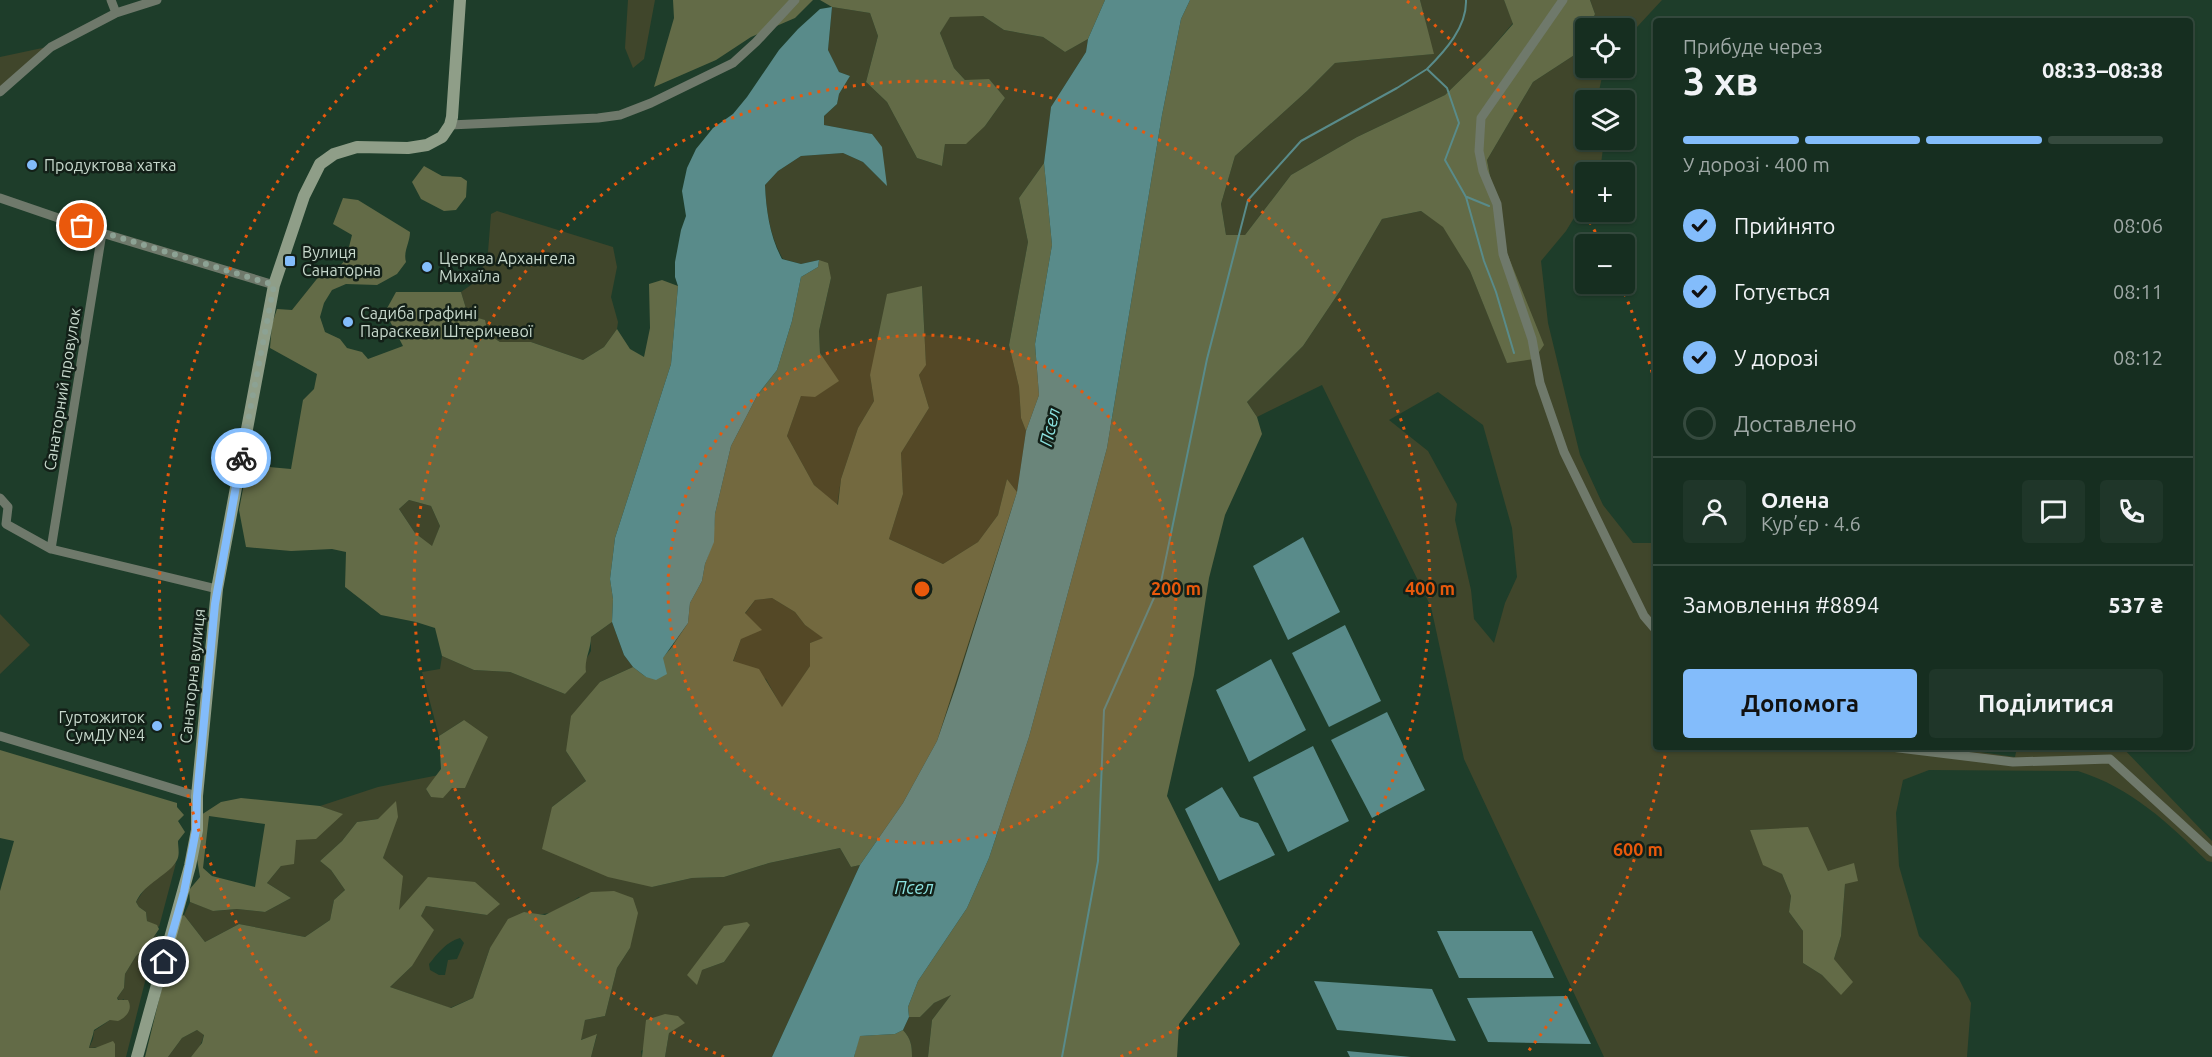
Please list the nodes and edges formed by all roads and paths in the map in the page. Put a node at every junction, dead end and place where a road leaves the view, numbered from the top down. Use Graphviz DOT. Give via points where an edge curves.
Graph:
graph roads {
  1 [pos="111,0"];
  2 [pos="157,0"];
  3 [pos="460,0"];
  4 [pos="795,0"];
  5 [pos="1563,0"];
  6 [pos="116,13"];
  7 [pos="0,92"];
  8 [pos="450,125"];
  9 [pos="0,198"];
  10 [pos="102,233"];
  11 [pos="274,285"];
  12 [pos="0,498"];
  13 [pos="3,526"];
  14 [pos="51,549"];
  15 [pos="217,589"];
  16 [pos="1653,626"];
  17 [pos="0,736"];
  18 [pos="1915,750"];
  19 [pos="197,796"];
  20 [pos="2212,852"];
  21 [pos="138,1057"];
  1 -- 6 [label="street"];
  2 -- 6 [label="street"];
  3 -- 8 [label="main road"];
  4 -- 8 [label="street" via="733,63 620,115"];
  5 -- 16 [label="street" via="1481,118 1479,151 1497,204 1503,254 1532,339 1539,383 1564,452 1644,616"];
  6 -- 7 [label="street" via="51,47"];
  8 -- 11 [label="main road, Санаторна вулиця" via="442,136 427,145 357,147 334,154 320,164 304,196"];
  9 -- 10 [label="street"];
  10 -- 11 [label="street"];
  10 -- 14 [label="street, Санаторний провулок"];
  11 -- 15 [label="main road, Санаторна вулиця"];
  12 -- 13 [label="street" via="8,507"];
  13 -- 14 [label="street"];
  14 -- 15 [label="street"];
  15 -- 19 [label="main road, Санаторна вулиця"];
  17 -- 19 [label="street"];
  18 -- 20 [label="street" via="2013,762 2110,759"];
  19 -- 21 [label="main road, Санаторна вулиця" via="196,830 186,883"];
}
